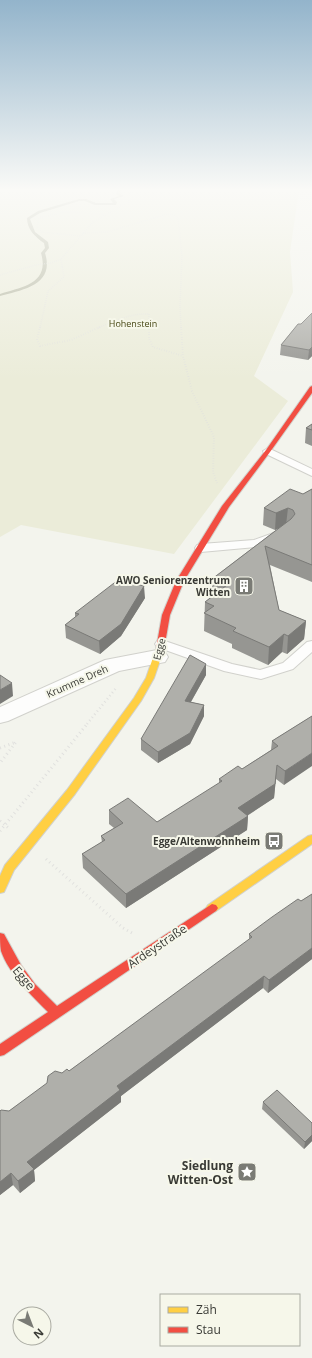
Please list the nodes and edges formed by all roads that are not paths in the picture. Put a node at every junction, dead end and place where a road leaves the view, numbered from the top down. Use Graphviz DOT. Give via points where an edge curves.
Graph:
graph roads {
  1 [pos="312,388"];
  2 [pos="307,402"];
  3 [pos="268,452"];
  4 [pos="312,473"];
  5 [pos="286,530"];
  6 [pos="201,548"];
  7 [pos="312,645"];
  8 [pos="159,650"];
  9 [pos="0,716"];
  10 [pos="312,839"];
  11 [pos="0,889"];
  12 [pos="0,937"];
  13 [pos="56,1013"];
  14 [pos="0,1051"];
  1 -- 2 [label="street, Egge"];
  2 -- 3 [label="street, Egge"];
  3 -- 4 [label="lane"];
  3 -- 6 [label="street, Egge" via="226,506"];
  5 -- 6 [label="lane" via="256,543"];
  6 -- 8 [label="street, Egge" via="180,581 166,615"];
  7 -- 8 [label="lane" via="288,666 261,675"];
  8 -- 9 [label="street, Krumme Dreh" via="113,665"];
  8 -- 11 [label="street, Egge" via="150,678 138,699 71,792 10,868"];
  10 -- 13 [label="street, Ardeystraße"];
  12 -- 13 [label="street, Egge" via="6,954 22,977"];
  13 -- 14 [label="street, Ardeystraße"];
}
